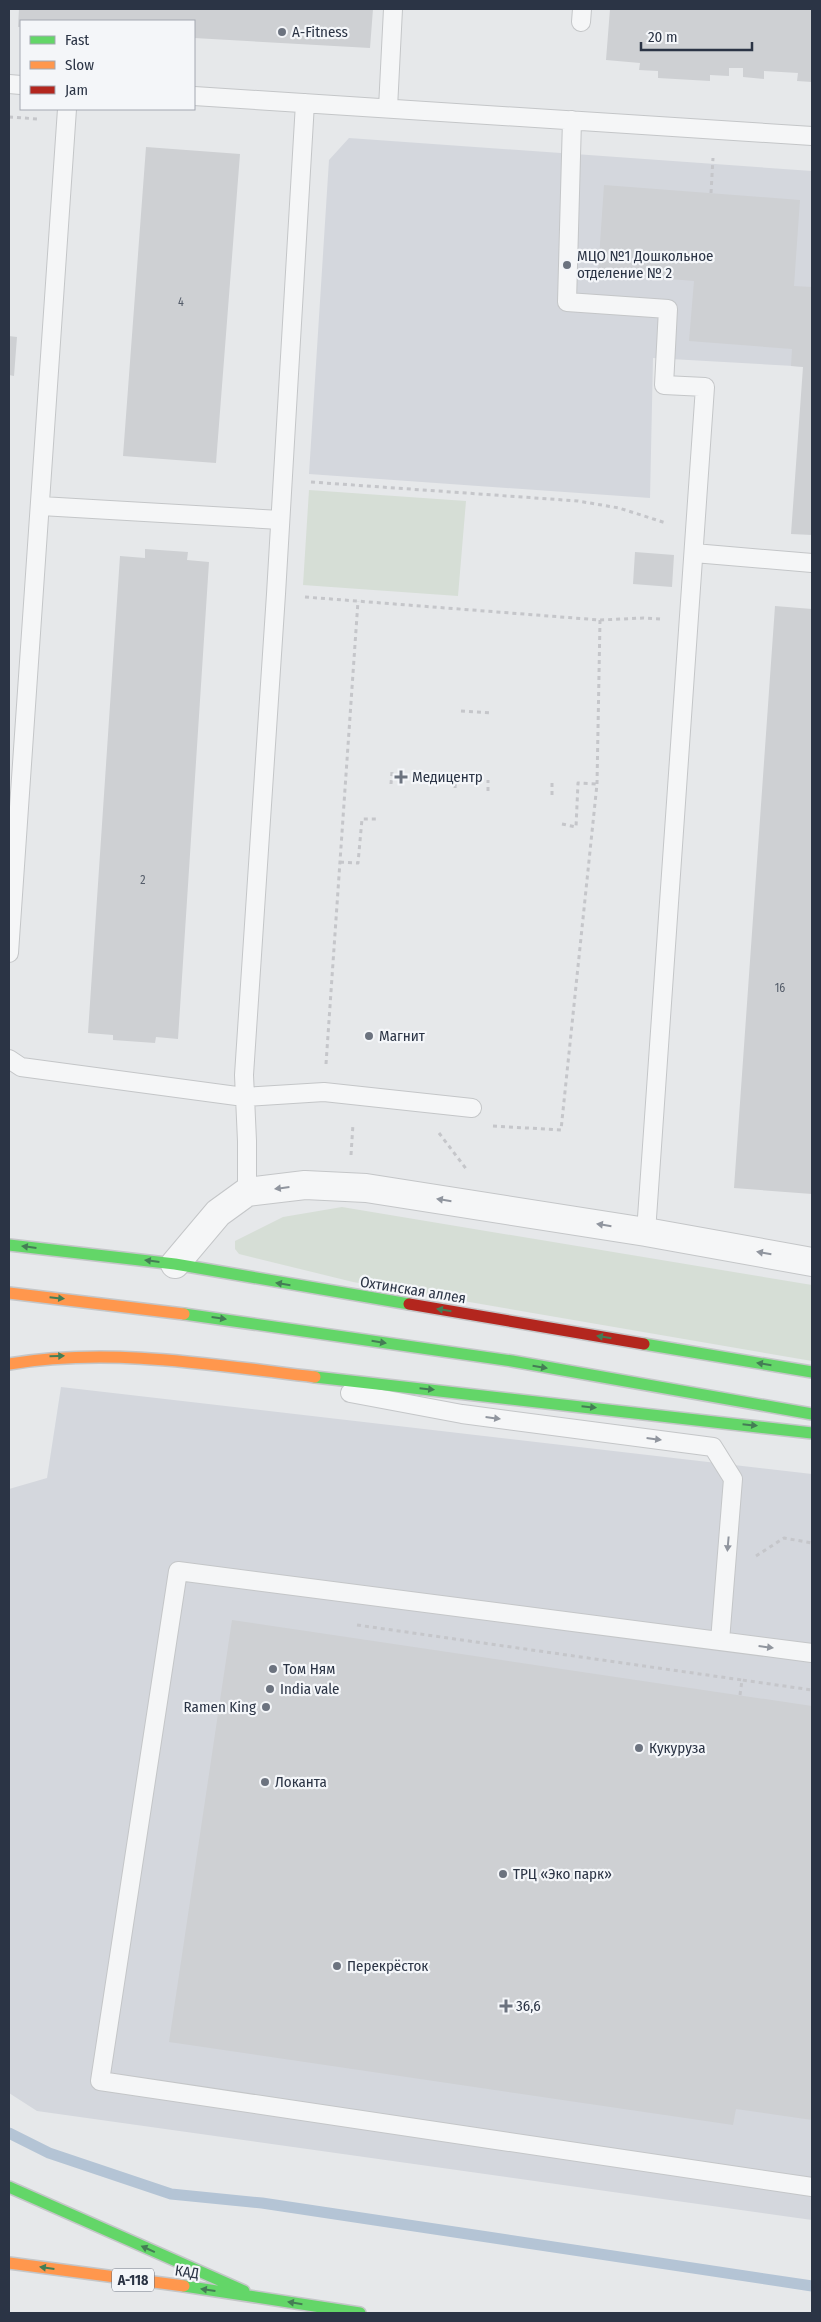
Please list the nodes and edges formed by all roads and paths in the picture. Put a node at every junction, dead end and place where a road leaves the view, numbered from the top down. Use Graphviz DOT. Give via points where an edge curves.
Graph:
graph roads {
  1 [pos="393,9"];
  2 [pos="195,96"];
  3 [pos="304,103"];
  4 [pos="388,108"];
  5 [pos="67,110"];
  6 [pos="572,120"];
  7 [pos="812,136"];
  8 [pos="713,153"];
  9 [pos="711,193"];
  10 [pos="283,480"];
  11 [pos="41,506"];
  12 [pos="280,520"];
  13 [pos="694,532"];
  14 [pos="694,553"];
  15 [pos="812,563"];
  16 [pos="276,594"];
  17 [pos="358,601"];
  18 [pos="461,712"];
  19 [pos="492,713"];
  20 [pos="392,772"];
  21 [pos="456,776"];
  22 [pos="488,780"];
  23 [pos="552,783"];
  24 [pos="391,784"];
  25 [pos="597,784"];
  26 [pos="455,788"];
  27 [pos="488,791"];
  28 [pos="552,795"];
  29 [pos="378,819"];
  30 [pos="562,824"];
  31 [pos="340,862"];
  32 [pos="9,953"];
  33 [pos="9,1059"];
  34 [pos="324,1092"];
  35 [pos="244,1097"];
  36 [pos="417,1102"];
  37 [pos="472,1108"];
  38 [pos="486,1125"];
  39 [pos="468,1171"];
  40 [pos="247,1192"];
  41 [pos="646,1232"];
  42 [pos="9,1244"];
  43 [pos="812,1262"];
  44 [pos="175,1264"];
  45 [pos="9,1293"];
  46 [pos="9,1364"];
  47 [pos="204,1365"];
  48 [pos="812,1372"];
  49 [pos="812,1414"];
  50 [pos="812,1433"];
  51 [pos="812,1542"];
  52 [pos="755,1557"];
  53 [pos="348,1624"];
  54 [pos="720,1641"];
  55 [pos="812,1653"];
  56 [pos="742,1680"];
  57 [pos="812,1690"];
  58 [pos="740,1696"];
  59 [pos="812,2186"];
  60 [pos="9,2187"];
  61 [pos="9,2263"];
  62 [pos="257,2296"];
  63 [pos="360,2313"];
  1 -- 4 [label="lane"];
  2 -- 3 [label="lane"];
  3 -- 4 [label="lane"];
  3 -- 10 [label="lane"];
  4 -- 6 [label="lane"];
  5 -- 11 [label="lane"];
  6 -- 7 [label="lane"];
  6 -- 13 [label="lane" via="567,302 668,309 664,385 705,387"];
  8 -- 9 [label="path"];
  10 -- 12 [label="lane"];
  10 -- 13 [label="path" via="578,502 619,508"];
  11 -- 12 [label="lane"];
  11 -- 32 [label="lane"];
  12 -- 16 [label="lane"];
  13 -- 14 [label="lane"];
  14 -- 15 [label="lane"];
  14 -- 41 [label="lane"];
  16 -- 17 [label="path"];
  16 -- 35 [label="lane"];
  17 -- 25 [label="path" via="600,620"];
  17 -- 31 [label="path"];
  18 -- 19 [label="path"];
  20 -- 24 [label="path"];
  21 -- 26 [label="path"];
  22 -- 27 [label="path"];
  23 -- 28 [label="path"];
  25 -- 30 [label="path" via="578,783 576,826"];
  25 -- 38 [label="path" via="561,1130"];
  29 -- 31 [label="path" via="362,819 358,863"];
  31 -- 34 [label="path"];
  33 -- 35 [label="lane" via="21,1068"];
  34 -- 35 [label="lane"];
  34 -- 36 [label="lane"];
  35 -- 40 [label="lane"];
  36 -- 37 [label="lane"];
  36 -- 39 [label="path"];
  41 -- 40 [label="street, one-way" via="366,1188 305,1185"];
  40 -- 44 [label="street" via="218,1213"];
  43 -- 41 [label="street, one-way"];
  44 -- 42 [label="main road, Охтинская аллея, one-way"];
  48 -- 44 [label="main road, Охтинская аллея, one-way"];
  45 -- 49 [label="main road, one-way" via="157,1309 296,1329 644,1382"];
  46 -- 47 [label="main road, one-way" via="47,1357 104,1355"];
  47 -- 50 [label="main road, one-way"];
  47 -- 54 [label="lane, one-way" via="462,1414 713,1447 733,1479"];
  51 -- 52 [label="path" via="784,1538"];
  53 -- 56 [label="path"];
  54 -- 55 [label="lane, one-way"];
  54 -- 59 [label="lane" via="178,1571 100,2081"];
  56 -- 57 [label="path"];
  56 -- 58 [label="path"];
  62 -- 60 [label="main road, one-way"];
  62 -- 61 [label="main road, КАД / А-118, one-way"];
  63 -- 62 [label="main road, КАД / А-118, one-way"];
}
